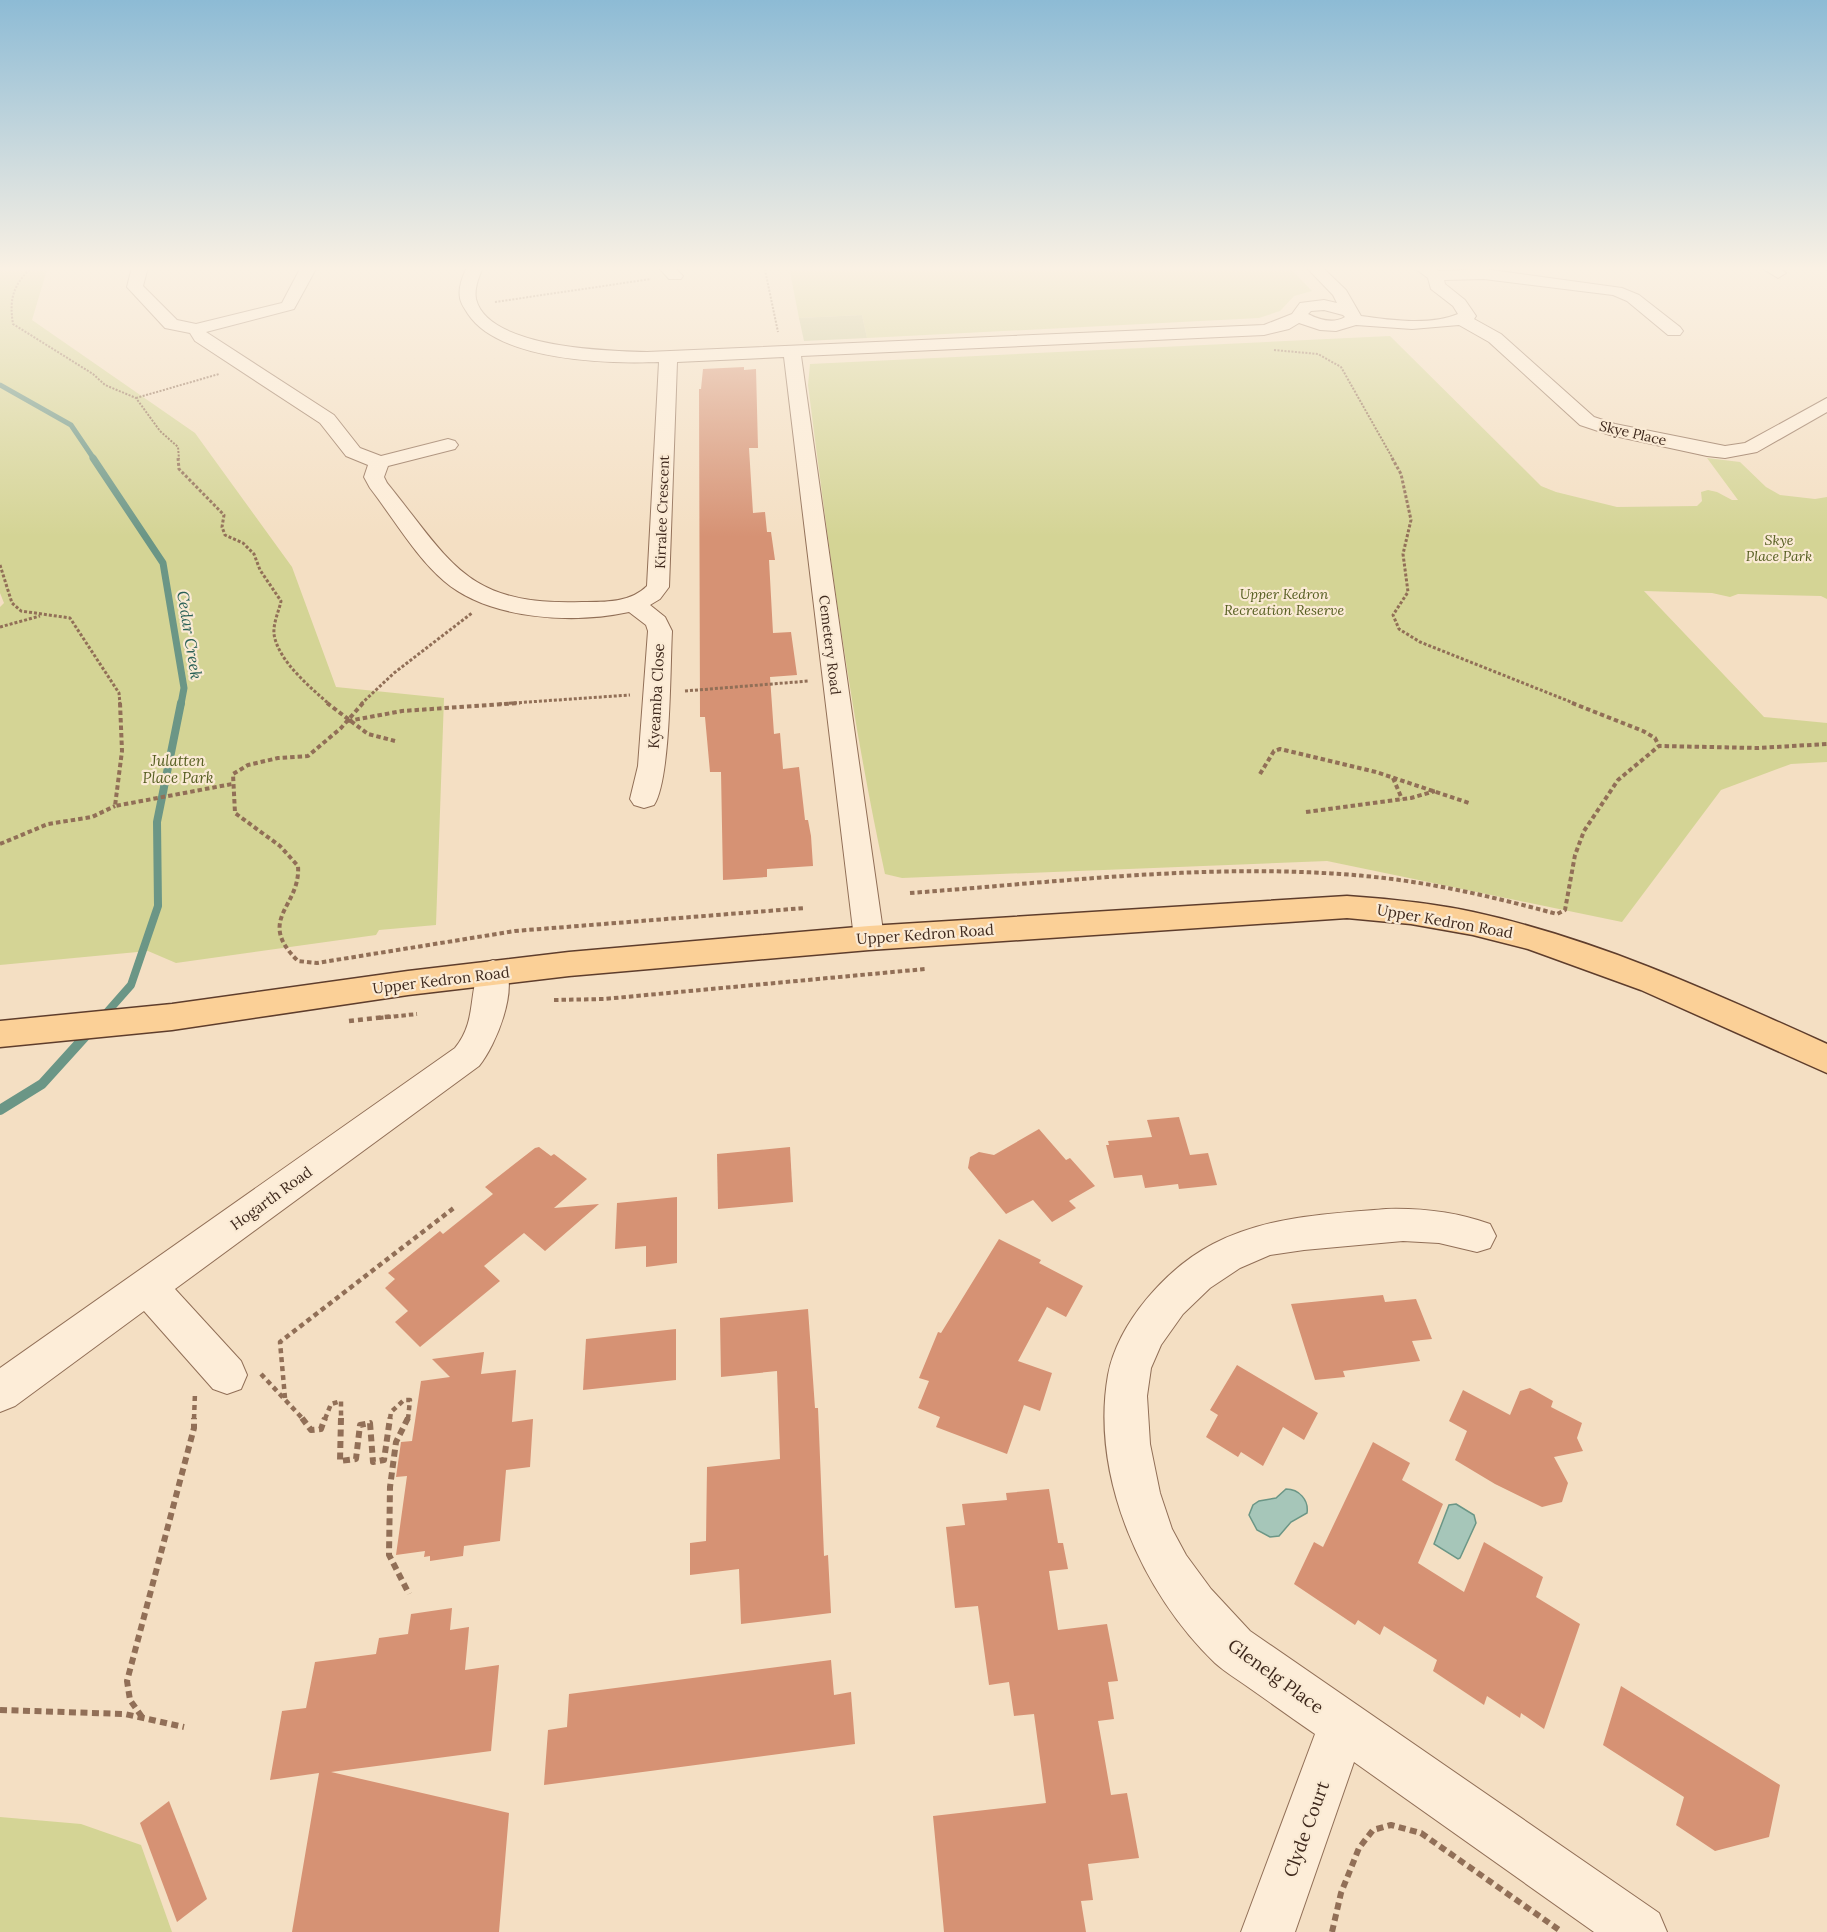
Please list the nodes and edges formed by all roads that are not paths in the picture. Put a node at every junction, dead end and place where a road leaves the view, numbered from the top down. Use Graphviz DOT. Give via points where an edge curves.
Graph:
graph roads {
  1 [pos="232,357"];
  2 [pos="616,357"];
  3 [pos="661,357"];
  4 [pos="668,357"];
  5 [pos="787,357"];
  6 [pos="1516,357"];
  7 [pos="1827,404"];
  8 [pos="448,445"];
  9 [pos="379,462"];
  10 [pos="634,604"];
  11 [pos="644,799"];
  12 [pos="869,938"];
  13 [pos="493,972"];
  14 [pos="0,1034"];
  15 [pos="1827,1059"];
  16 [pos="1477,1236"];
  17 [pos="148,1287"];
  18 [pos="224,1376"];
  19 [pos="0,1392"];
  20 [pos="1343,1725"];
  21 [pos="1269,1932"];
  22 [pos="1640,1932"];
  1 -- 9 [label="street" via="327,419 353,452"];
  2 -- 3 [label="street"];
  4 -- 10 [label="street, Kirralee Crescent" via="660,581 654,592"];
  5 -- 12 [label="street, Cemetery Road"];
  6 -- 7 [label="street, Skye Place" via="1587,421 1707,450 1750,448"];
  8 -- 9 [label="street"];
  9 -- 10 [label="street, Kirralee Crescent" via="374,477 377,484 460,583 518,605 607,609"];
  10 -- 11 [label="street, Kyeamba Close" via="659,627 651,766"];
  12 -- 13 [label="main road, Upper Kedron Road"];
  12 -- 15 [label="main road, Upper Kedron Road" via="1347,908 1387,909 1508,930 1604,961"];
  13 -- 14 [label="main road, Upper Kedron Road" via="172,1017"];
  13 -- 17 [label="street, Hogarth Road" via="484,1032 467,1057"];
  16 -- 20 [label="street, Glenelg Place" via="1453,1228 1409,1223 1263,1240 1216,1260 1172,1297 1140,1344 1129,1373 1130,1461 1163,1559 1191,1603 1233,1648"];
  17 -- 18 [label="street"];
  17 -- 19 [label="street, Hogarth Road"];
  20 -- 21 [label="street, Clyde Court"];
  20 -- 22 [label="street, Glenelg Place"];
}
